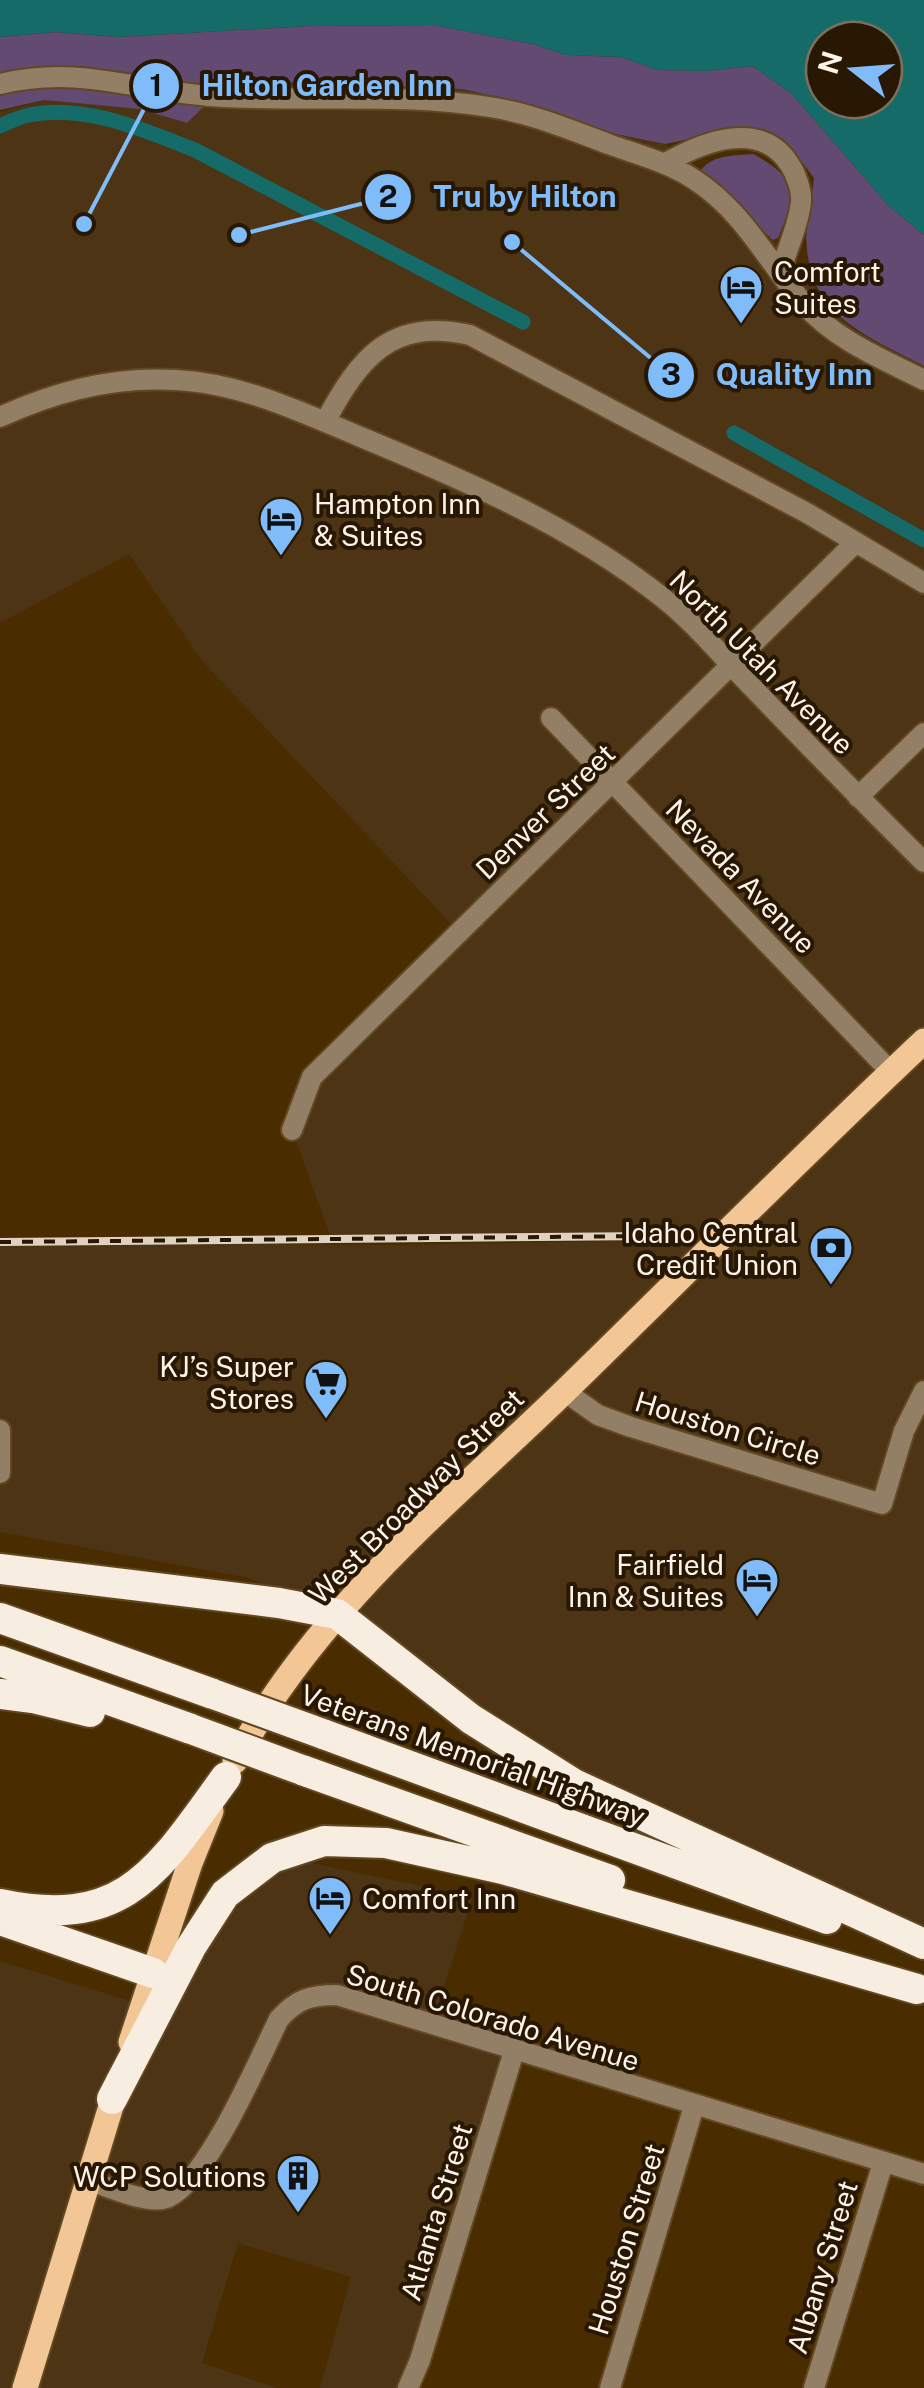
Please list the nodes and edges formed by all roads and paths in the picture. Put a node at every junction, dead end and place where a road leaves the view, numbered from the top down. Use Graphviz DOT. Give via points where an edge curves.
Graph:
graph roads {
  1 [pos="0,84"];
  2 [pos="664,164"];
  3 [pos="780,270"];
  4 [pos="924,380"];
  5 [pos="0,416"];
  6 [pos="325,422"];
  7 [pos="856,542"];
  8 [pos="924,583"];
  9 [pos="732,667"];
  10 [pos="550,718"];
  11 [pos="924,733"];
  12 [pos="614,783"];
  13 [pos="858,797"];
  14 [pos="924,862"];
  15 [pos="924,1041"];
  16 [pos="891,1072"];
  17 [pos="292,1130"];
  18 [pos="924,1390"];
  19 [pos="564,1391"];
  20 [pos="0,1430"];
  21 [pos="0,1474"];
  22 [pos="0,1569"];
  23 [pos="338,1614"];
  24 [pos="0,1618"];
  25 [pos="0,1661"];
  26 [pos="0,1694"];
  27 [pos="189,1734"];
  28 [pos="226,1777"];
  29 [pos="0,1904"];
  30 [pos="0,1920"];
  31 [pos="924,1944"];
  32 [pos="924,1952"];
  33 [pos="153,1974"];
  34 [pos="920,1991"];
  35 [pos="514,2051"];
  36 [pos="112,2099"];
  37 [pos="694,2106"];
  38 [pos="884,2163"];
  39 [pos="924,2174"];
  40 [pos="87,2180"];
  41 [pos="25,2388"];
  42 [pos="408,2388"];
  43 [pos="610,2388"];
  44 [pos="814,2388"];
  1 -- 2 [label="street" via="40,76 94,77 208,96 488,106"];
  2 -- 3 [label="street" via="725,203"];
  2 -- 3 [label="street" via="723,140 752,138 782,152 801,201"];
  3 -- 4 [label="street" via="829,328"];
  5 -- 6 [label="street, North Utah Avenue" via="87,386 176,380 260,397"];
  6 -- 7 [label="street" via="347,382 376,350 405,334 450,331 491,344"];
  6 -- 9 [label="street, North Utah Avenue" via="573,537 667,601"];
  7 -- 8 [label="street"];
  7 -- 9 [label="street, Denver Street"];
  9 -- 12 [label="street, Denver Street"];
  9 -- 13 [label="street, North Utah Avenue"];
  10 -- 12 [label="street, Nevada Avenue"];
  11 -- 13 [label="street"];
  12 -- 16 [label="street, Nevada Avenue"];
  12 -- 17 [label="street, Denver Street" via="312,1077"];
  13 -- 14 [label="street, North Utah Avenue"];
  15 -- 16 [label="main road, West Broadway Street"];
  16 -- 19 [label="main road, West Broadway Street"];
  18 -- 19 [label="street, Houston Circle" via="882,1504 598,1415"];
  19 -- 23 [label="main road, West Broadway Street"];
  20 -- 21 [label="street"];
  22 -- 23 [label="highway"];
  23 -- 28 [label="main road, West Broadway Street" via="275,1694"];
  23 -- 31 [label="highway" via="471,1719 574,1784"];
  24 -- 32 [label="highway, Veterans Memorial Highway, bridge"];
  25 -- 27 [label="highway"];
  26 -- 27 [label="highway"];
  27 -- 34 [label="highway, bridge"];
  28 -- 29 [label="highway" via="169,1855 122,1895 57,1913"];
  28 -- 33 [label="main road, West Broadway Street"];
  30 -- 33 [label="highway"];
  33 -- 36 [label="main road, West Broadway Street"];
  34 -- 36 [label="highway" via="503,1870 386,1844 324,1841 272,1858 226,1894"];
  35 -- 37 [label="street, South Colorado Avenue"];
  35 -- 40 [label="street, South Colorado Avenue" via="337,1995 312,1995 279,2019 212,2150 179,2192 143,2197"];
  35 -- 42 [label="street, Atlanta Street"];
  36 -- 40 [label="main road, West Broadway Street"];
  37 -- 38 [label="street, South Colorado Avenue"];
  37 -- 43 [label="street, Houston Street"];
  38 -- 39 [label="street, South Colorado Avenue"];
  38 -- 44 [label="street, Albany Street"];
  40 -- 41 [label="main road, West Broadway Street"];
}
